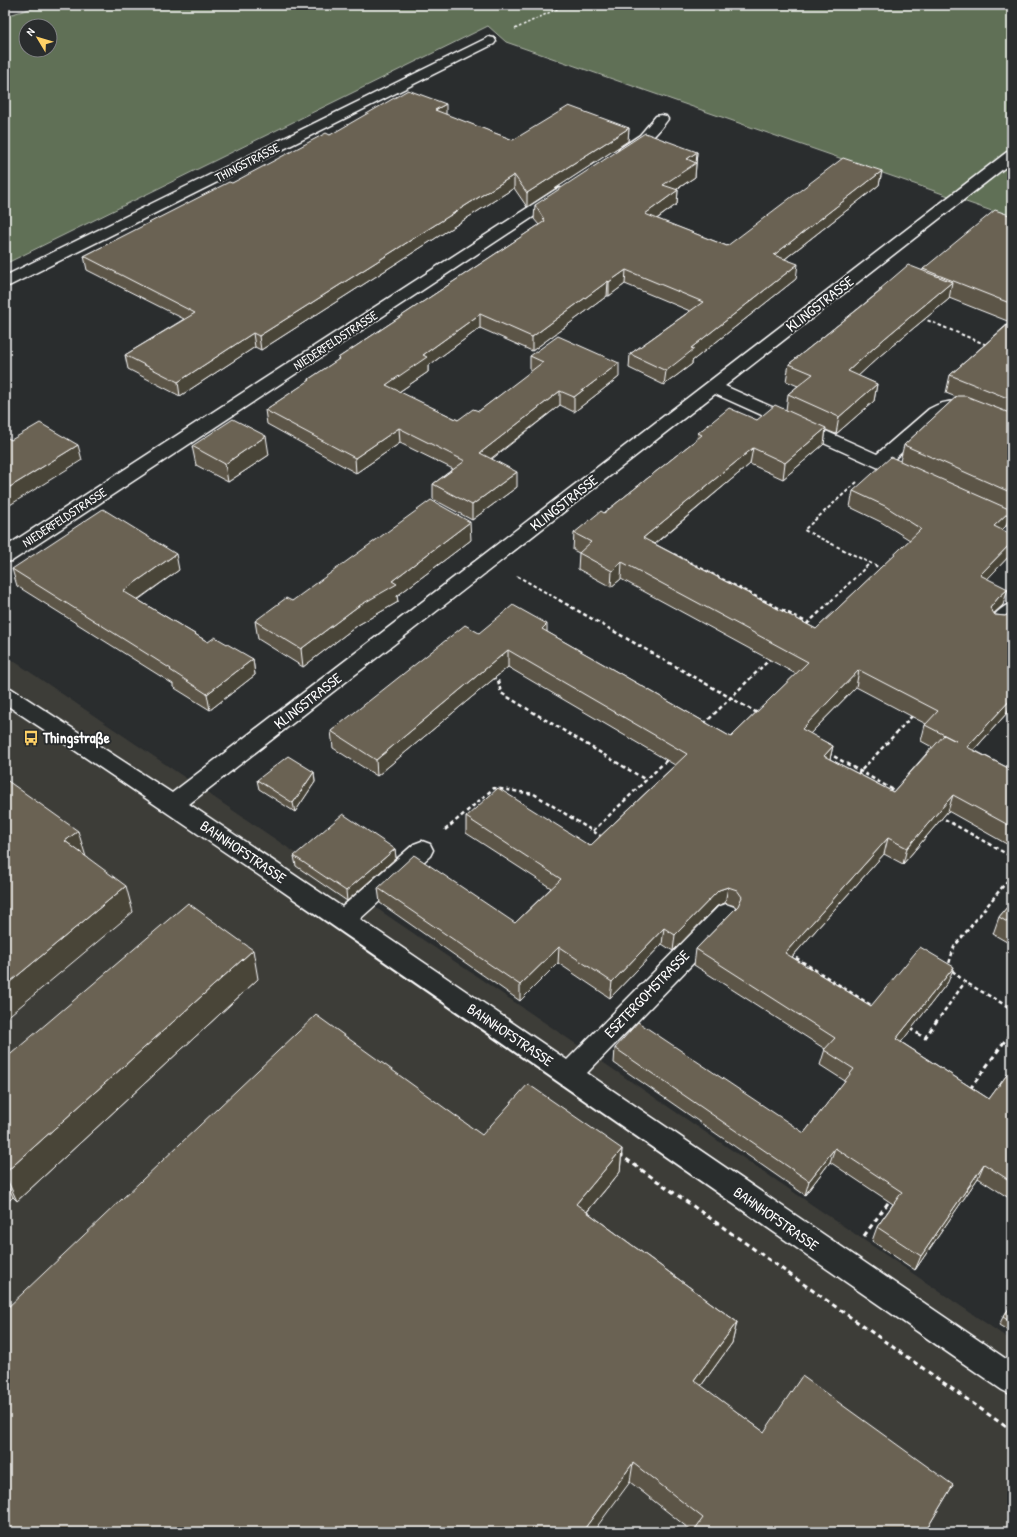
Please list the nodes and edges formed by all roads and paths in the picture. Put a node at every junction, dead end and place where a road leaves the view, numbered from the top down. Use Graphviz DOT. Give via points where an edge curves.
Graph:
graph roads {
  1 [pos="565,5"];
  2 [pos="489,41"];
  3 [pos="661,119"];
  4 [pos="1012,155"];
  5 [pos="611,160"];
  6 [pos="571,186"];
  7 [pos="5,282"];
  8 [pos="917,316"];
  9 [pos="990,347"];
  10 [pos="713,387"];
  11 [pos="1012,422"];
  12 [pos="879,462"];
  13 [pos="928,484"];
  14 [pos="963,500"];
  15 [pos="1012,521"];
  16 [pos="673,554"];
  17 [pos="5,556"];
  18 [pos="489,561"];
  19 [pos="870,563"];
  20 [pos="884,570"];
  21 [pos="1012,610"];
  22 [pos="808,623"];
  23 [pos="997,625"];
  24 [pos="803,628"];
  25 [pos="771,658"];
  26 [pos="491,676"];
  27 [pos="5,694"];
  28 [pos="731,698"];
  29 [pos="918,710"];
  30 [pos="765,717"];
  31 [pos="703,725"];
  32 [pos="826,752"];
  33 [pos="674,753"];
  34 [pos="860,771"];
  35 [pos="855,777"];
  36 [pos="646,780"];
  37 [pos="902,795"];
  38 [pos="172,805"];
  39 [pos="936,814"];
  40 [pos="593,831"];
  41 [pos="606,840"];
  42 [pos="422,850"];
  43 [pos="1012,857"];
  44 [pos="1012,875"];
  45 [pos="726,914"];
  46 [pos="343,920"];
  47 [pos="789,954"];
  48 [pos="965,982"];
  49 [pos="877,1009"];
  50 [pos="1012,1009"];
  51 [pos="904,1026"];
  52 [pos="1012,1031"];
  53 [pos="569,1075"];
  54 [pos="967,1093"];
  55 [pos="616,1152"];
  56 [pos="892,1196"];
  57 [pos="843,1266"];
  58 [pos="1012,1380"];
  59 [pos="1012,1431"];
  1 -- 2 [label="path"];
  2 -- 7 [label="street, THINGSTRASSE"];
  3 -- 5 [label="street" via="645,138"];
  4 -- 10 [label="street, KLINGSTRASSE"];
  6 -- 17 [label="street, NIEDERFELDSTRASSE"];
  8 -- 9 [label="path"];
  10 -- 12 [label="street"];
  10 -- 18 [label="street, KLINGSTRASSE"];
  11 -- 12 [label="street" via="1008,425 966,408 945,407"];
  12 -- 13 [label="street"];
  12 -- 19 [label="path" via="804,530"];
  14 -- 15 [label="street"];
  16 -- 22 [label="path"];
  18 -- 28 [label="path"];
  18 -- 38 [label="street, KLINGSTRASSE"];
  19 -- 20 [label="path"];
  19 -- 22 [label="path"];
  21 -- 23 [label="street"];
  22 -- 24 [label="path"];
  25 -- 28 [label="path"];
  26 -- 36 [label="path" via="498,680 501,693"];
  27 -- 38 [label="street, BAHNHOFSTRASSE"];
  28 -- 30 [label="path"];
  28 -- 31 [label="path"];
  29 -- 34 [label="path"];
  32 -- 34 [label="path"];
  33 -- 36 [label="path"];
  34 -- 35 [label="path"];
  34 -- 37 [label="path"];
  36 -- 40 [label="path"];
  38 -- 46 [label="street, BAHNHOFSTRASSE"];
  39 -- 43 [label="path"];
  40 -- 41 [label="path"];
  40 -- 42 [label="path" via="534,794 494,788"];
  42 -- 46 [label="street"];
  44 -- 48 [label="path" via="954,947 948,967"];
  45 -- 53 [label="street, ESZTERGOMSTRASSE"];
  46 -- 53 [label="street, BAHNHOFSTRASSE"];
  47 -- 49 [label="path"];
  48 -- 50 [label="path"];
  48 -- 51 [label="path" via="925,1038"];
  52 -- 54 [label="path"];
  53 -- 57 [label="street, BAHNHOFSTRASSE"];
  55 -- 59 [label="path"];
  56 -- 57 [label="path"];
  57 -- 58 [label="street, BAHNHOFSTRASSE"];
}
